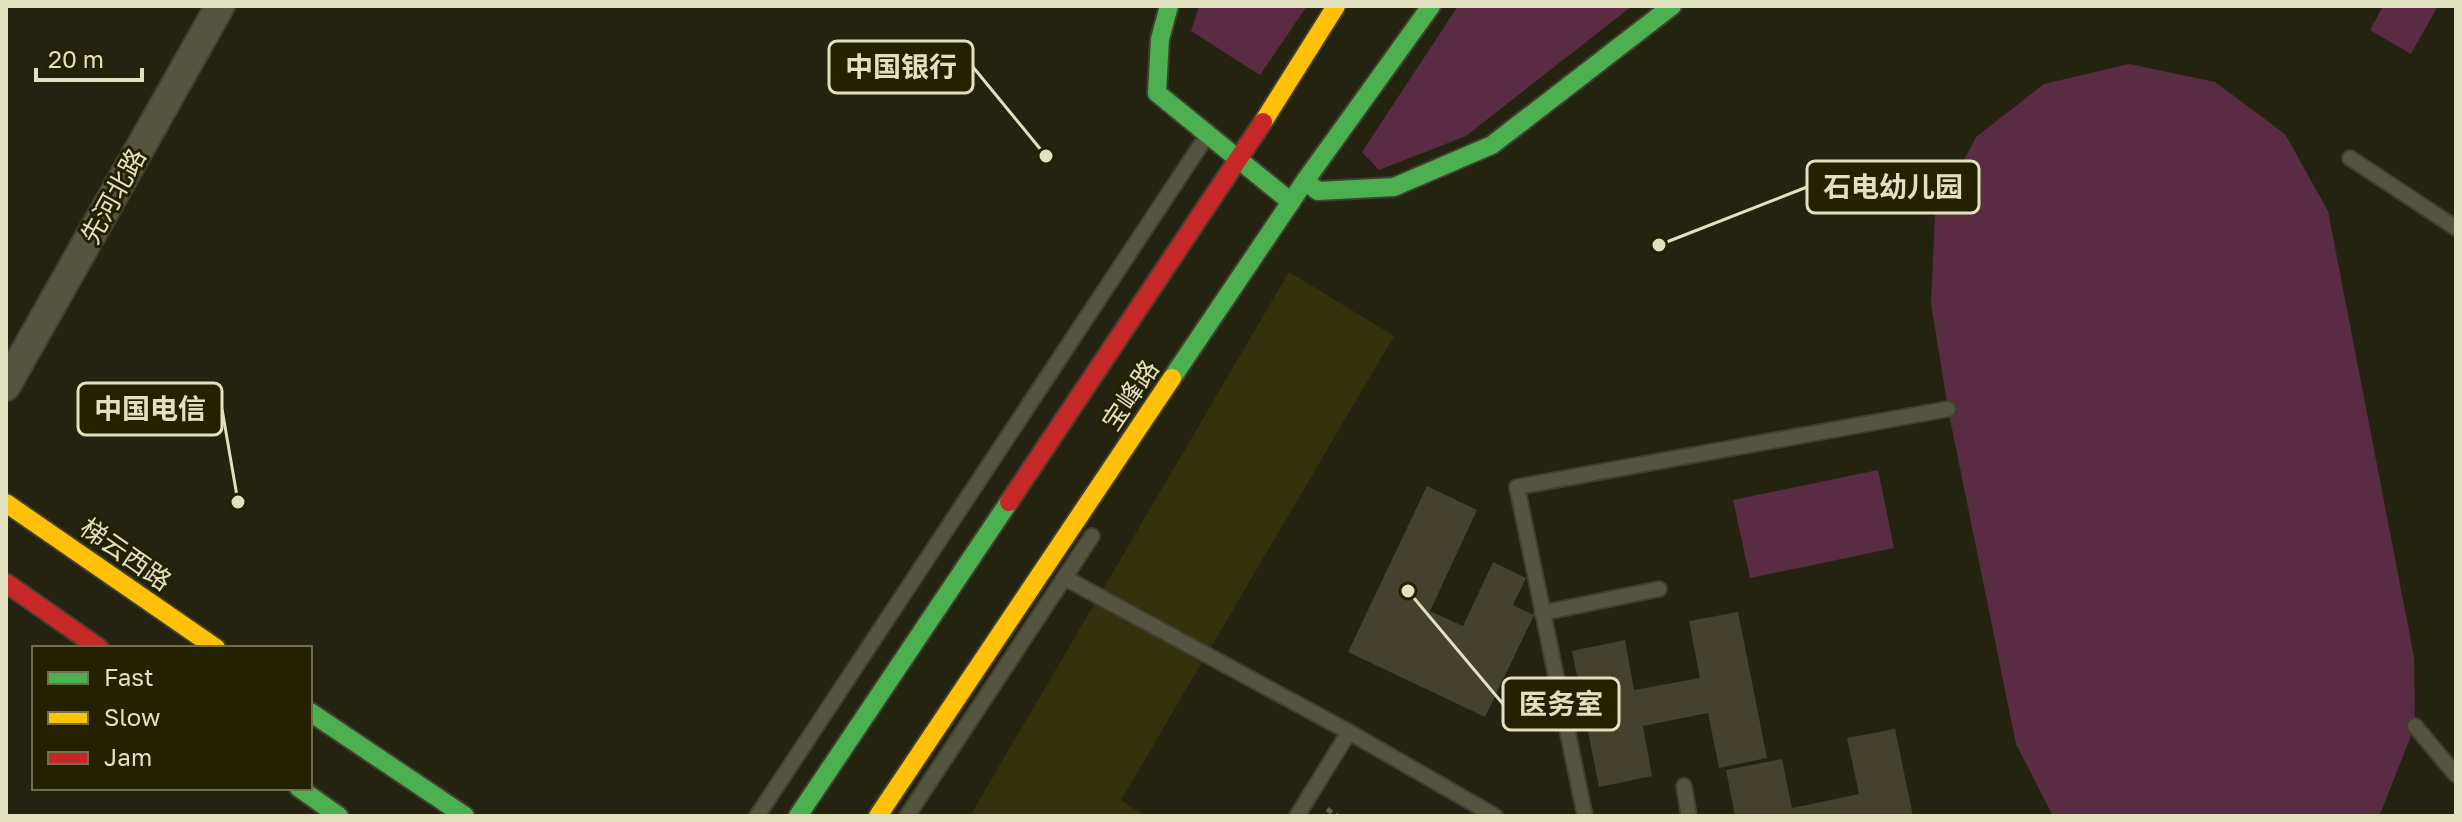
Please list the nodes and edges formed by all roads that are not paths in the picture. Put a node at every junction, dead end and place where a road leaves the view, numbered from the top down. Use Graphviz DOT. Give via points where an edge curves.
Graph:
graph roads {
  1 [pos="220,6"];
  2 [pos="1169,6"];
  3 [pos="1336,6"];
  4 [pos="1431,6"];
  5 [pos="1672,6"];
  6 [pos="1207,136"];
  7 [pos="1240,158"];
  8 [pos="2350,158"];
  9 [pos="1306,194"];
  10 [pos="2456,228"];
  11 [pos="6,386"];
  12 [pos="1948,409"];
  13 [pos="6,503"];
  14 [pos="1100,524"];
  15 [pos="1065,578"];
  16 [pos="6,583"];
  17 [pos="1659,589"];
  18 [pos="1542,613"];
  19 [pos="96,646"];
  20 [pos="213,646"];
  21 [pos="312,713"];
  22 [pos="2415,726"];
  23 [pos="1349,732"];
  24 [pos="2456,775"];
  25 [pos="1684,786"];
  26 [pos="302,790"];
  27 [pos="339,816"];
  28 [pos="465,816"];
  29 [pos="757,816"];
  30 [pos="798,816"];
  31 [pos="878,816"];
  32 [pos="907,816"];
  33 [pos="1297,816"];
  34 [pos="1495,816"];
  35 [pos="1585,816"];
  36 [pos="1689,816"];
  1 -- 11 [label="street, 先河北路"];
  2 -- 6 [label="main road" via="1160,39 1157,93"];
  3 -- 7 [label="main road, 宝峰路"];
  4 -- 9 [label="main road, 宝峰路"];
  5 -- 9 [label="main road" via="1492,145 1394,187"];
  6 -- 7 [label="main road"];
  6 -- 29 [label="lane"];
  7 -- 9 [label="main road"];
  7 -- 30 [label="main road, 宝峰路"];
  8 -- 10 [label="lane"];
  9 -- 31 [label="main road, 宝峰路"];
  12 -- 18 [label="lane" via="1517,487"];
  13 -- 20 [label="main road, 梯云西路"];
  14 -- 15 [label="lane"];
  15 -- 23 [label="lane"];
  15 -- 32 [label="lane"];
  16 -- 19 [label="main road"];
  17 -- 18 [label="lane"];
  18 -- 35 [label="lane"];
  21 -- 28 [label="main road"];
  22 -- 24 [label="lane"];
  23 -- 33 [label="lane"];
  23 -- 34 [label="lane"];
  25 -- 36 [label="lane"];
  26 -- 27 [label="main road"];
}
